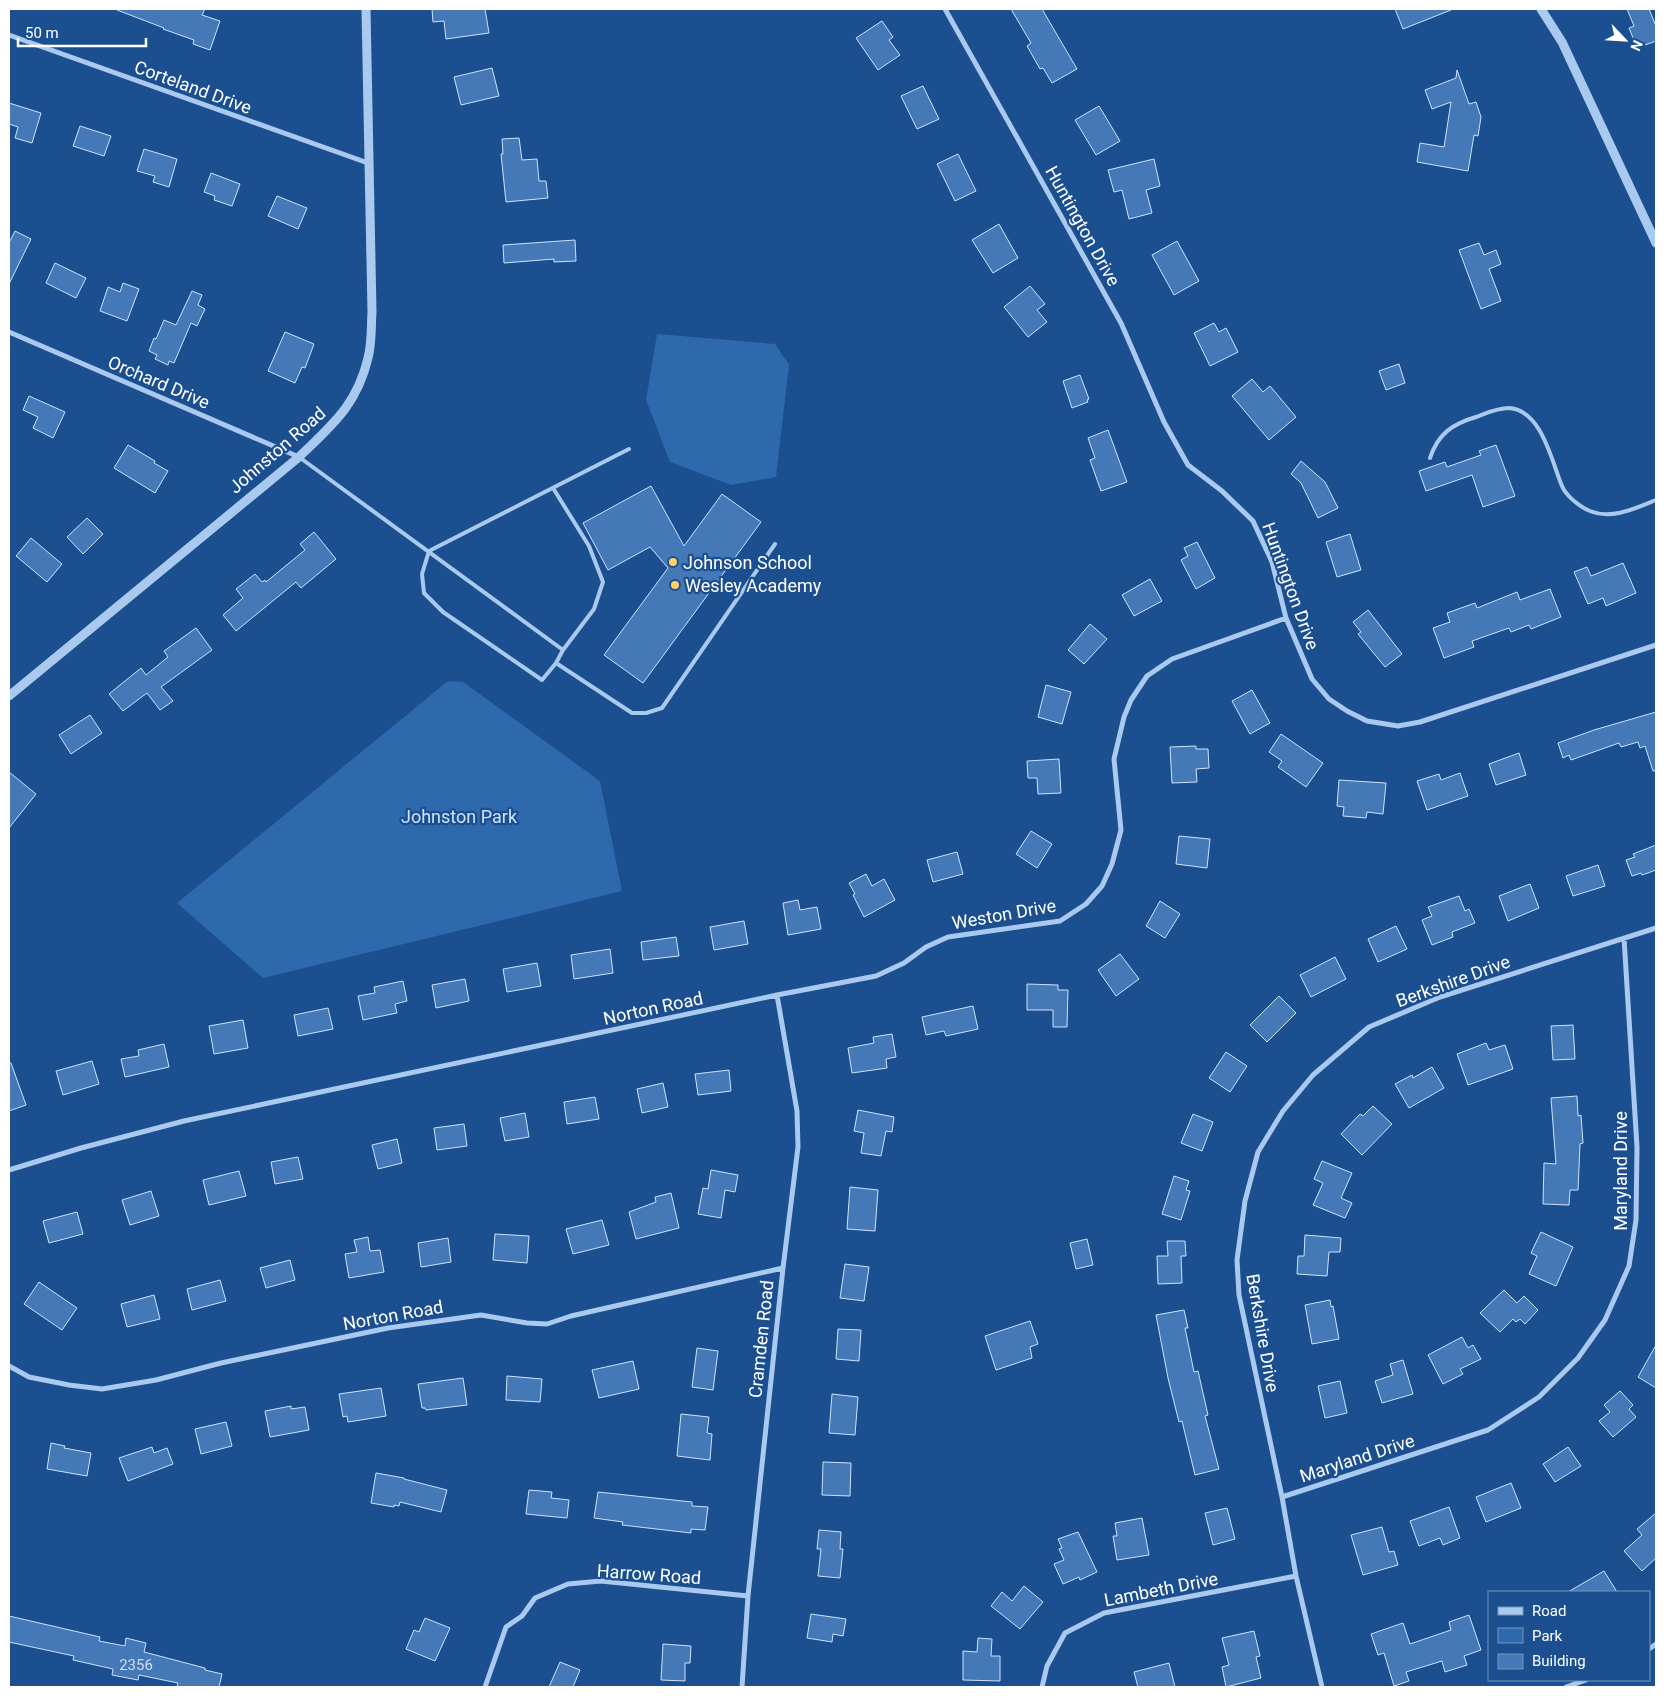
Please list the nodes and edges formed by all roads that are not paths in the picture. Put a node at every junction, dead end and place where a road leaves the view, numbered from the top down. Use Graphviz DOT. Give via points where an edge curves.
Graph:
graph roads {
  1 [pos="366,9"];
  2 [pos="945,9"];
  3 [pos="1541,9"];
  4 [pos="9,36"];
  5 [pos="368,164"];
  6 [pos="1656,243"];
  7 [pos="9,332"];
  8 [pos="629,449"];
  9 [pos="299,457"];
  10 [pos="1430,458"];
  11 [pos="553,488"];
  12 [pos="1656,500"];
  13 [pos="775,544"];
  14 [pos="429,551"];
  15 [pos="1286,618"];
  16 [pos="1656,645"];
  17 [pos="563,650"];
  18 [pos="556,663"];
  19 [pos="9,696"];
  20 [pos="1656,928"];
  21 [pos="1624,938"];
  22 [pos="778,995"];
  23 [pos="9,1170"];
  24 [pos="783,1268"];
  25 [pos="9,1366"];
  26 [pos="1282,1497"];
  27 [pos="1296,1576"];
  28 [pos="748,1596"];
  29 [pos="1583,1681"];
  30 [pos="485,1687"];
  31 [pos="742,1687"];
  32 [pos="1042,1687"];
  33 [pos="1322,1687"];
  34 [pos="1566,1687"];
  1 -- 5 [label="street, Johnston Road"];
  2 -- 15 [label="street, Huntington Drive" via="1121,322 1164,422 1188,465 1253,521 1272,562"];
  3 -- 6 [label="street" via="1562,42"];
  4 -- 5 [label="street, Corteland Drive"];
  5 -- 9 [label="street, Johnston Road" via="372,312 368,357 356,393 338,420"];
  7 -- 9 [label="street, Orchard Drive"];
  8 -- 11 [label="lane"];
  9 -- 14 [label="lane"];
  9 -- 19 [label="street, Johnston Road"];
  10 -- 12 [label="lane" via="1434,445 1459,422 1510,408 1524,413 1540,430 1562,488 1589,511 1604,515 1617,513"];
  11 -- 14 [label="lane"];
  11 -- 17 [label="lane" via="590,546 602,582 594,610"];
  13 -- 18 [label="lane" via="662,708 632,713"];
  14 -- 17 [label="lane"];
  14 -- 18 [label="lane" via="422,574 424,593 444,612 542,680"];
  15 -- 16 [label="street, Huntington Drive" via="1312,678 1329,699 1367,721 1398,726 1420,722"];
  15 -- 22 [label="street, Weston Drive" via="1172,659 1147,676 1131,700 1114,759 1120,830 1112,864 1102,886 1086,904 1060,921 948,937 876,976"];
  17 -- 18 [label="lane"];
  20 -- 21 [label="street, Berkshire Drive"];
  21 -- 26 [label="street, Maryland Drive" via="1637,1147 1636,1220 1629,1266 1605,1320 1578,1358 1539,1397 1488,1430"];
  21 -- 26 [label="street, Berkshire Drive" via="1440,997 1369,1027 1313,1075 1283,1111 1258,1152 1245,1202 1237,1260 1239,1295"];
  22 -- 23 [label="street, Norton Road" via="184,1121"];
  22 -- 24 [label="street, Cramden Road" via="796,1111 798,1147"];
  24 -- 25 [label="street, Norton Road" via="547,1324 482,1315 388,1328 102,1389 29,1377"];
  24 -- 28 [label="street, Cramden Road"];
  26 -- 27 [label="street, Berkshire Drive"];
  27 -- 32 [label="street, Lambeth Drive" via="1104,1613 1065,1633 1047,1666"];
  27 -- 33 [label="street, Berkshire Drive"];
  28 -- 30 [label="street, Harrow Road" via="602,1581 568,1584 534,1598 522,1616 506,1627"];
  28 -- 31 [label="street, Cramden Road"];
  29 -- 34 [label="street"];
}
